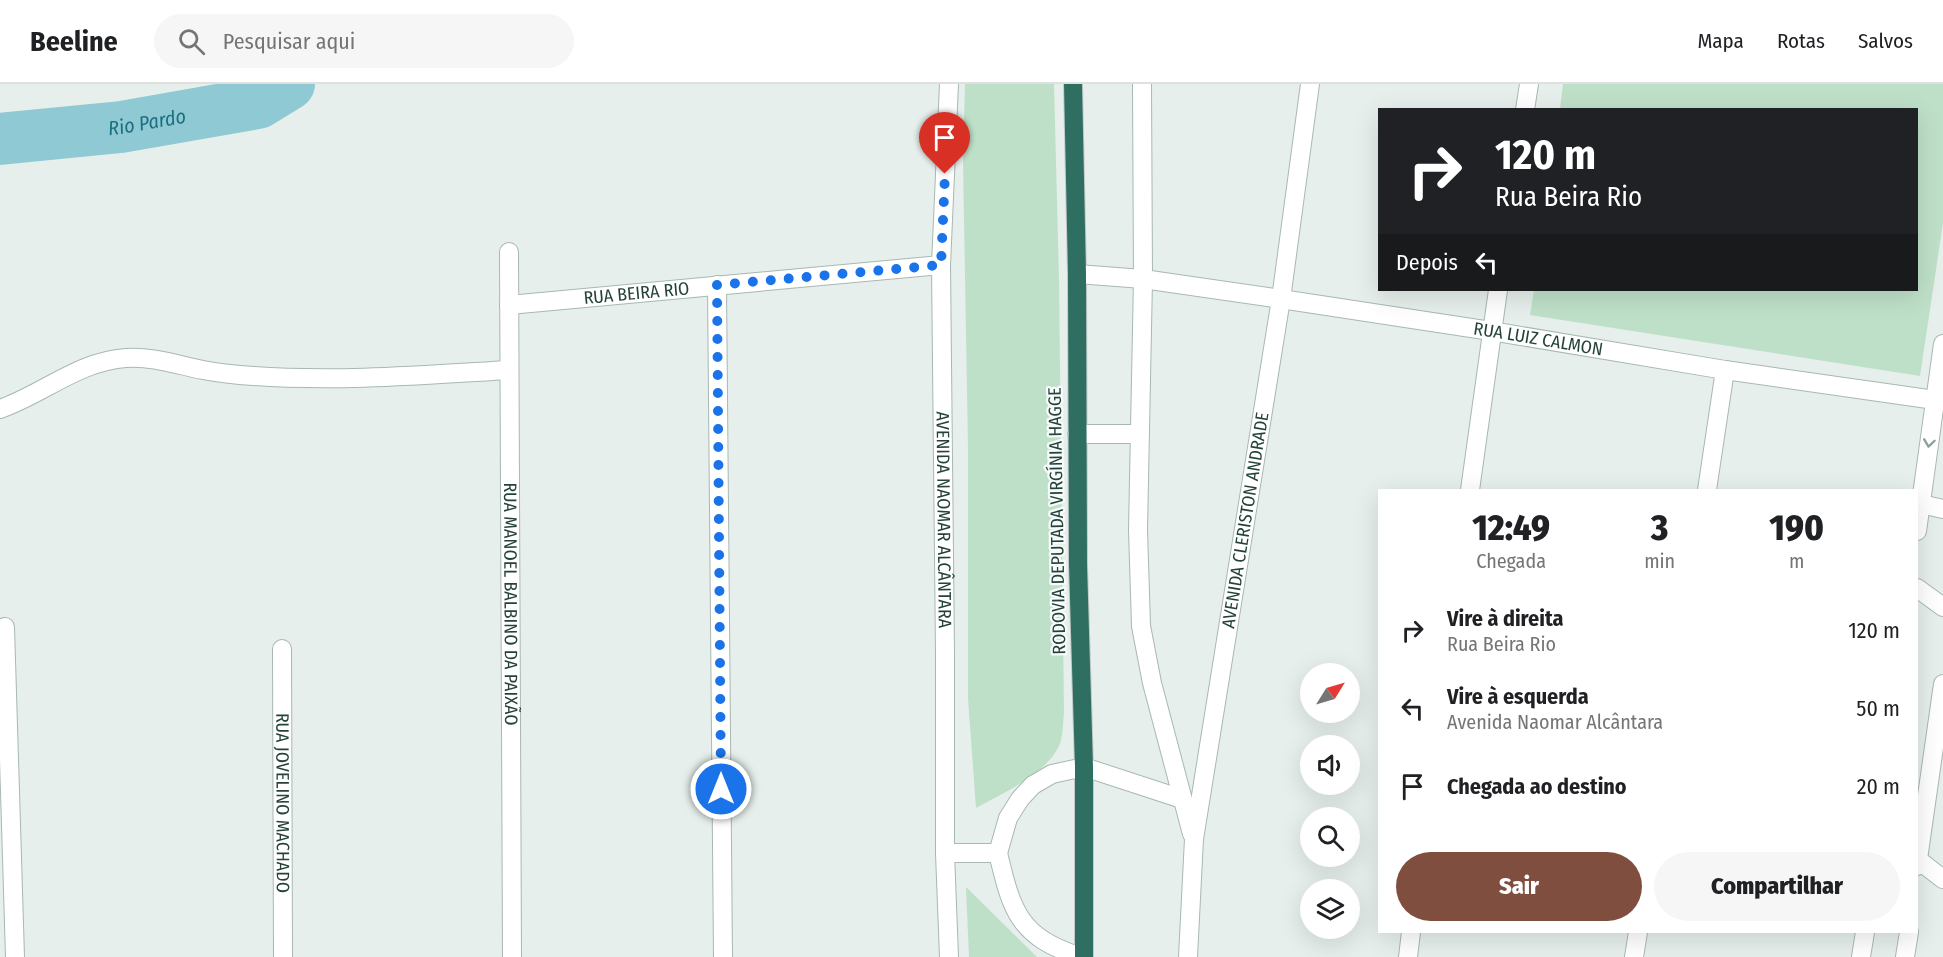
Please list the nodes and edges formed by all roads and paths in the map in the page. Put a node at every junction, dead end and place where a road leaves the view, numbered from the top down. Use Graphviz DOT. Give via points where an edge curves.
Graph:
graph roads {
  1 [pos="949,84"];
  2 [pos="1073,84"];
  3 [pos="1142,84"];
  4 [pos="1310,84"];
  5 [pos="1529,84"];
  6 [pos="1525,108"];
  7 [pos="509,252"];
  8 [pos="941,265"];
  9 [pos="1077,274"];
  10 [pos="1143,279"];
  11 [pos="717,285"];
  12 [pos="1498,291"];
  13 [pos="1281,298"];
  14 [pos="509,305"];
  15 [pos="1491,331"];
  16 [pos="1943,344"];
  17 [pos="509,370"];
  18 [pos="1725,370"];
  19 [pos="1935,400"];
  20 [pos="0,409"];
  21 [pos="1077,434"];
  22 [pos="1140,434"];
  23 [pos="1470,489"];
  24 [pos="1707,489"];
  25 [pos="1921,504"];
  26 [pos="1943,509"];
  27 [pos="1918,524"];
  28 [pos="1918,589"];
  29 [pos="1943,607"];
  30 [pos="5,627"];
  31 [pos="282,649"];
  32 [pos="1943,684"];
  33 [pos="1084,767"];
  34 [pos="1182,799"];
  35 [pos="1194,839"];
  36 [pos="945,853"];
  37 [pos="998,853"];
  38 [pos="1918,855"];
  39 [pos="1918,863"];
  40 [pos="1943,879"];
  41 [pos="1411,933"];
  42 [pos="1638,933"];
  43 [pos="1864,933"];
  44 [pos="1909,933"];
  45 [pos="15,957"];
  46 [pos="284,957"];
  47 [pos="512,957"];
  48 [pos="723,957"];
  49 [pos="949,957"];
  50 [pos="1083,957"];
  51 [pos="1188,957"];
  52 [pos="1408,957"];
  53 [pos="1634,957"];
  54 [pos="1861,957"];
  55 [pos="1905,957"];
  1 -- 8 [label="street, AVENIDA NAOMAR ALCÂNTARA"];
  2 -- 9 [label="highway, RODOVIA DEPUTADA VIRGÍNIA HAGGE"];
  3 -- 10 [label="street"];
  4 -- 13 [label="street, AVENIDA CLERISTON ANDRADE"];
  5 -- 6 [label="street"];
  7 -- 14 [label="street, RUA MANOEL BALBINO DA PAIXÃO"];
  8 -- 11 [label="street, RUA BEIRA RIO"];
  8 -- 36 [label="street, AVENIDA NAOMAR ALCÂNTARA"];
  9 -- 10 [label="street, RUA LUIZ CALMON"];
  9 -- 21 [label="highway, RODOVIA DEPUTADA VIRGÍNIA HAGGE"];
  10 -- 13 [label="street, RUA LUIZ CALMON"];
  10 -- 22 [label="street"];
  11 -- 14 [label="street, RUA BEIRA RIO"];
  11 -- 48 [label="street"];
  12 -- 15 [label="street"];
  13 -- 15 [label="street, RUA LUIZ CALMON"];
  13 -- 35 [label="street, AVENIDA CLERISTON ANDRADE"];
  14 -- 17 [label="street, RUA MANOEL BALBINO DA PAIXÃO"];
  15 -- 18 [label="street, RUA LUIZ CALMON"];
  15 -- 23 [label="street"];
  16 -- 19 [label="street"];
  17 -- 20 [label="street" via="384,377 253,376 126,358 89,366"];
  17 -- 47 [label="street, RUA MANOEL BALBINO DA PAIXÃO"];
  18 -- 19 [label="street, RUA LUIZ CALMON"];
  18 -- 24 [label="street"];
  19 -- 25 [label="street, one-way"];
  21 -- 22 [label="street"];
  21 -- 33 [label="highway, RODOVIA DEPUTADA VIRGÍNIA HAGGE"];
  22 -- 34 [label="street" via="1141,626"];
  25 -- 26 [label="street"];
  25 -- 27 [label="street"];
  28 -- 29 [label="street"];
  30 -- 45 [label="street"];
  31 -- 46 [label="street, RUA JOVELINO MACHADO"];
  32 -- 38 [label="street"];
  33 -- 34 [label="street"];
  33 -- 37 [label="street" via="1052,774 1033,785 1008,818"];
  33 -- 50 [label="highway, RODOVIA DEPUTADA VIRGÍNIA HAGGE"];
  34 -- 35 [label="street"];
  35 -- 51 [label="street, AVENIDA CLERISTON ANDRADE"];
  36 -- 37 [label="street"];
  36 -- 49 [label="street, AVENIDA NAOMAR ALCÂNTARA"];
  37 -- 50 [label="street" via="1019,917 1043,940"];
  39 -- 40 [label="street"];
  41 -- 52 [label="street"];
  42 -- 53 [label="street"];
  43 -- 54 [label="street"];
  44 -- 55 [label="street"];
}
